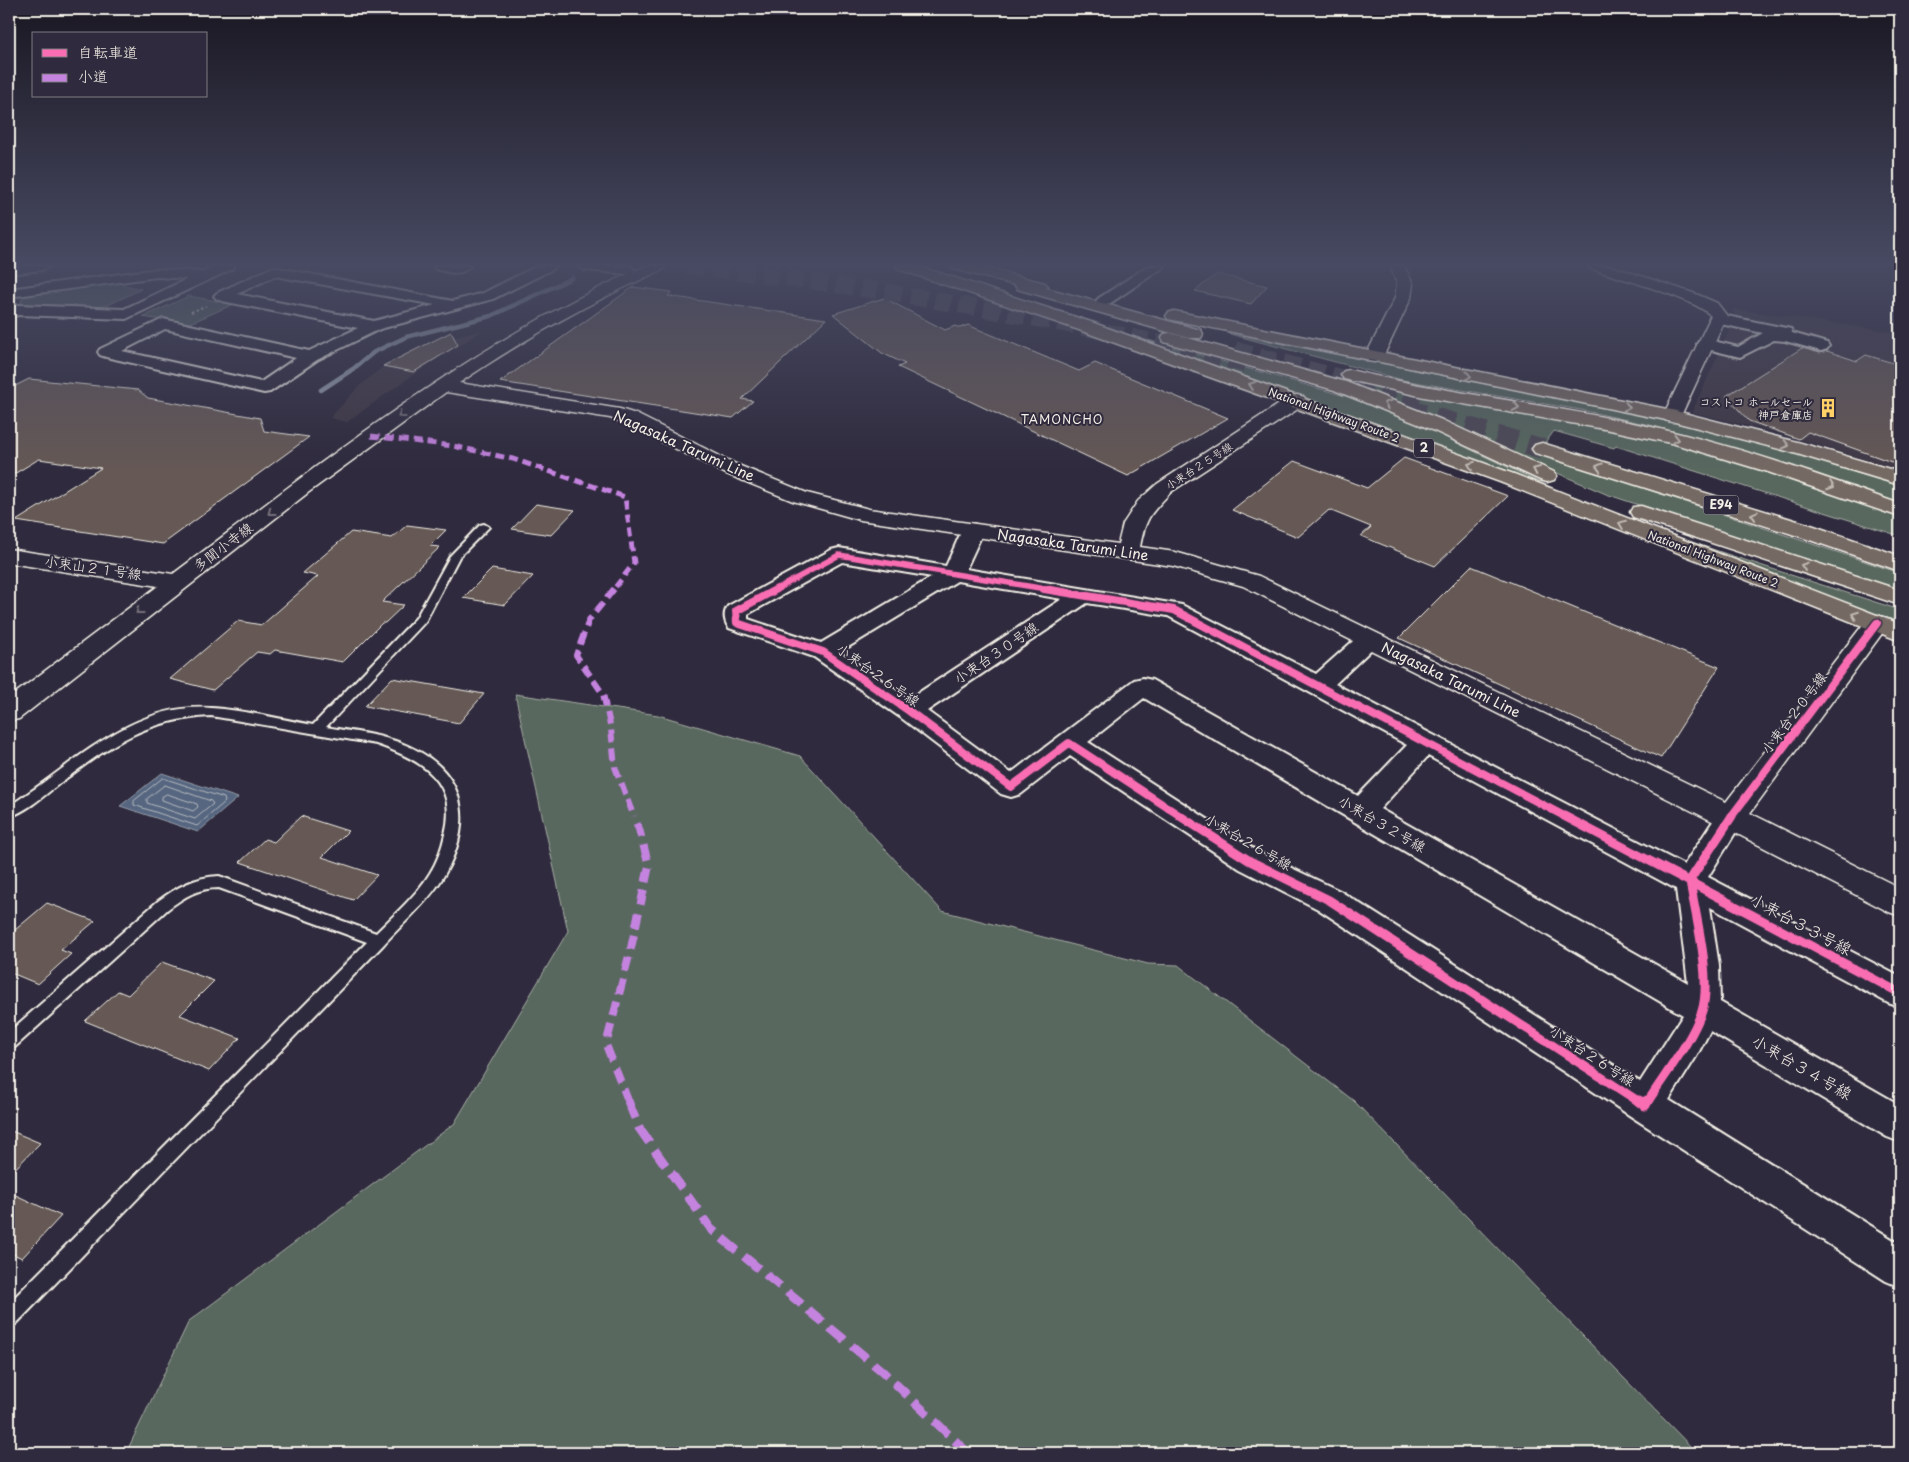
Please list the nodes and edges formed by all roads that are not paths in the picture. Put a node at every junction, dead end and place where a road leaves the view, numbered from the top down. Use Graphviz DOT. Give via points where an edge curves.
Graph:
graph roads {
  1 [pos="142,334"];
  2 [pos="210,334"];
  3 [pos="357,334"];
  4 [pos="499,334"];
  5 [pos="522,334"];
  6 [pos="1108,334"];
  7 [pos="1154,334"];
  8 [pos="1199,334"];
  9 [pos="1264,334"];
  10 [pos="1385,334"];
  11 [pos="1710,334"];
  12 [pos="1793,334"];
  13 [pos="1705,344"];
  14 [pos="311,356"];
  15 [pos="1374,357"];
  16 [pos="430,385"];
  17 [pos="1297,401"];
  18 [pos="1672,416"];
  19 [pos="1900,479"];
  20 [pos="1900,511"];
  21 [pos="484,527"];
  22 [pos="973,530"];
  23 [pos="206,537"];
  24 [pos="1900,546"];
  25 [pos="1128,552"];
  26 [pos="9,556"];
  27 [pos="1900,564"];
  28 [pos="175,572"];
  29 [pos="953,574"];
  30 [pos="152,577"];
  31 [pos="1083,595"];
  32 [pos="1900,598"];
  33 [pos="1888,628"];
  34 [pos="1369,639"];
  35 [pos="823,652"];
  36 [pos="1318,686"];
  37 [pos="9,689"];
  38 [pos="909,711"];
  39 [pos="9,712"];
  40 [pos="316,730"];
  41 [pos="1425,742"];
  42 [pos="1069,744"];
  43 [pos="1361,811"];
  44 [pos="9,812"];
  45 [pos="1731,817"];
  46 [pos="1690,880"];
  47 [pos="1900,903"];
  48 [pos="378,940"];
  49 [pos="1900,993"];
  50 [pos="1703,1009"];
  51 [pos="9,1042"];
  52 [pos="1645,1105"];
  53 [pos="1900,1125"];
  54 [pos="1900,1267"];
  55 [pos="9,1317"];
  1 -- 14 [label="street" via="106,352 264,388"];
  2 -- 14 [label="street"];
  3 -- 14 [label="street"];
  4 -- 16 [label="street"];
  5 -- 16 [label="street"];
  17 -- 6 [label="highway, National Highway Route 2 / 2, one-way"];
  32 -- 7 [label="highway, one-way" via="1637,511 1340,386"];
  8 -- 20 [label="highway, one-way" via="1354,376 1647,432 1730,452"];
  9 -- 15 [label="highway, National Highway Route 2 / 2"];
  10 -- 15 [label="street"];
  11 -- 13 [label="street"];
  12 -- 13 [label="street" via="1822,345 1771,335 1740,352"];
  13 -- 18 [label="street"];
  15 -- 18 [label="highway, National Highway Route 2 / 2, one-way"];
  16 -- 22 [label="street, Nagasaka Tarumi Line" via="613,413 731,469 800,497 868,515"];
  16 -- 23 [label="street, 多聞小寺線"];
  16 -- 28 [label="street, 多聞小寺線, one-way"];
  17 -- 25 [label="street, 小束台２５号線" via="1164,488 1134,524"];
  33 -- 17 [label="highway, National Highway Route 2 / 2, one-way" via="1507,478"];
  18 -- 19 [label="highway, National Highway Route 2 / 2, one-way" via="1794,447"];
  21 -- 40 [label="lane" via="455,556 421,620"];
  22 -- 25 [label="street, Nagasaka Tarumi Line"];
  22 -- 29 [label="street"];
  27 -- 24 [label="highway, E94, one-way" via="1547,442"];
  25 -- 34 [label="street, Nagasaka Tarumi Line" via="1175,559 1250,581"];
  26 -- 30 [label="street, 小束山２１号線"];
  28 -- 30 [label="street, 小束山２１号線"];
  28 -- 39 [label="street, 多聞小寺線, one-way"];
  29 -- 31 [label="street, 小束台２６号線"];
  29 -- 35 [label="street"];
  29 -- 35 [label="street, 小束台２６号線" via="839,555 736,611 738,622"];
  30 -- 37 [label="street"];
  31 -- 36 [label="street, 小束台２６号線" via="1174,610"];
  31 -- 38 [label="street, 小束台３０号線"];
  33 -- 45 [label="street, 小束台２０号線"];
  34 -- 36 [label="street"];
  34 -- 45 [label="street, Nagasaka Tarumi Line"];
  35 -- 38 [label="street, 小束台２６号線"];
  36 -- 41 [label="street, 小束台２６号線"];
  38 -- 42 [label="street, 小束台２６号線" via="1010,786"];
  40 -- 44 [label="lane" via="211,712 188,712 158,718 112,739"];
  40 -- 48 [label="lane" via="401,746 441,772 452,789 456,810 452,839 438,872 418,900"];
  41 -- 43 [label="street"];
  41 -- 46 [label="street, 小束台２６号線"];
  42 -- 43 [label="street, 小束台３２号線" via="1142,686"];
  42 -- 52 [label="street, 小束台２６号線" via="1250,861 1329,900"];
  43 -- 50 [label="street, 小束台３２号線"];
  45 -- 46 [label="street"];
  45 -- 47 [label="street, Nagasaka Tarumi Line"];
  46 -- 49 [label="street, 小束台３３号線"];
  46 -- 50 [label="street" via="1705,983"];
  48 -- 51 [label="lane" via="220,882 205,882 186,888 162,905"];
  48 -- 55 [label="lane"];
  50 -- 52 [label="street"];
  50 -- 53 [label="street, 小束台３４号線"];
  52 -- 54 [label="street"];
}
